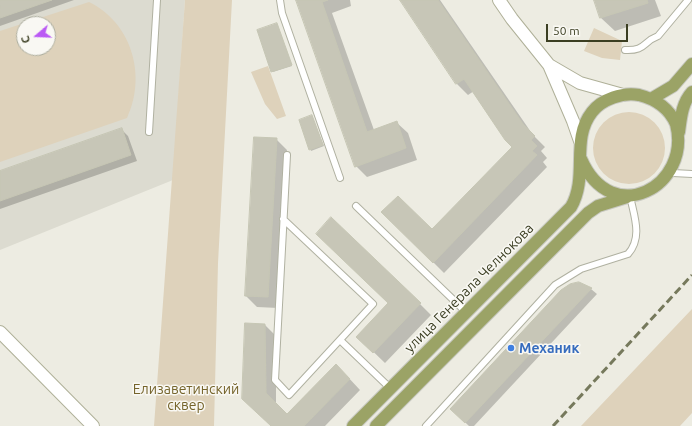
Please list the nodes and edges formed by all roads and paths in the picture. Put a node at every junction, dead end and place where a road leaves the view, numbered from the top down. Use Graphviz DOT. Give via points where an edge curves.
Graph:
graph roads {
  1 [pos="157,0"];
  2 [pos="280,0"];
  3 [pos="499,0"];
  4 [pos="688,0"];
  5 [pos="625,50"];
  6 [pos="692,64"];
  7 [pos="549,65"];
  8 [pos="692,92"];
  9 [pos="623,95"];
  10 [pos="651,99"];
  11 [pos="148,132"];
  12 [pos="679,132"];
  13 [pos="580,141"];
  14 [pos="287,155"];
  15 [pos="581,159"];
  16 [pos="672,173"];
  17 [pos="692,174"];
  18 [pos="340,178"];
  19 [pos="630,196"];
  20 [pos="356,206"];
  21 [pos="283,219"];
  22 [pos="466,312"];
  23 [pos="0,332"];
  24 [pos="340,340"];
  25 [pos="390,388"];
  26 [pos="382,424"];
  27 [pos="93,426"];
  28 [pos="353,426"];
  29 [pos="426,426"];
  1 -- 11 [label="lane"];
  2 -- 18 [label="lane" via="282,13"];
  3 -- 7 [label="main road"];
  4 -- 5 [label="lane" via="658,36 642,48"];
  6 -- 10 [label="main road" via="673,86"];
  7 -- 9 [label="main road" via="580,83"];
  7 -- 13 [label="main road"];
  8 -- 12 [label="main road, улица Генерала Челнокова" via="682,110"];
  9 -- 10 [label="main road, улица Генерала Челнокова"];
  9 -- 13 [label="main road, улица Генерала Челнокова" via="607,100 593,110 584,124"];
  10 -- 12 [label="main road, улица Генерала Челнокова" via="664,108"];
  12 -- 16 [label="main road, улица Генерала Челнокова" via="680,152"];
  13 -- 15 [label="main road, улица Генерала Челнокова"];
  14 -- 21 [label="lane"];
  15 -- 19 [label="main road, улица Генерала Челнокова" via="594,181 605,189"];
  15 -- 22 [label="main road, улица Генерала Челнокова" via="579,189 571,207"];
  16 -- 17 [label="lane"];
  16 -- 19 [label="main road, улица Генерала Челнокова" via="664,183 652,191"];
  19 -- 26 [label="main road, улица Генерала Челнокова" via="598,206 588,213"];
  19 -- 29 [label="lane" via="636,239 632,249 622,256 581,269 554,285"];
  20 -- 22 [label="lane"];
  21 -- 24 [label="lane" via="373,304"];
  21 -- 24 [label="lane" via="274,380 289,395"];
  22 -- 25 [label="main road, улица Генерала Челнокова"];
  23 -- 27 [label="main road"];
  24 -- 25 [label="lane"];
  25 -- 28 [label="main road, улица Генерала Челнокова"];
}
